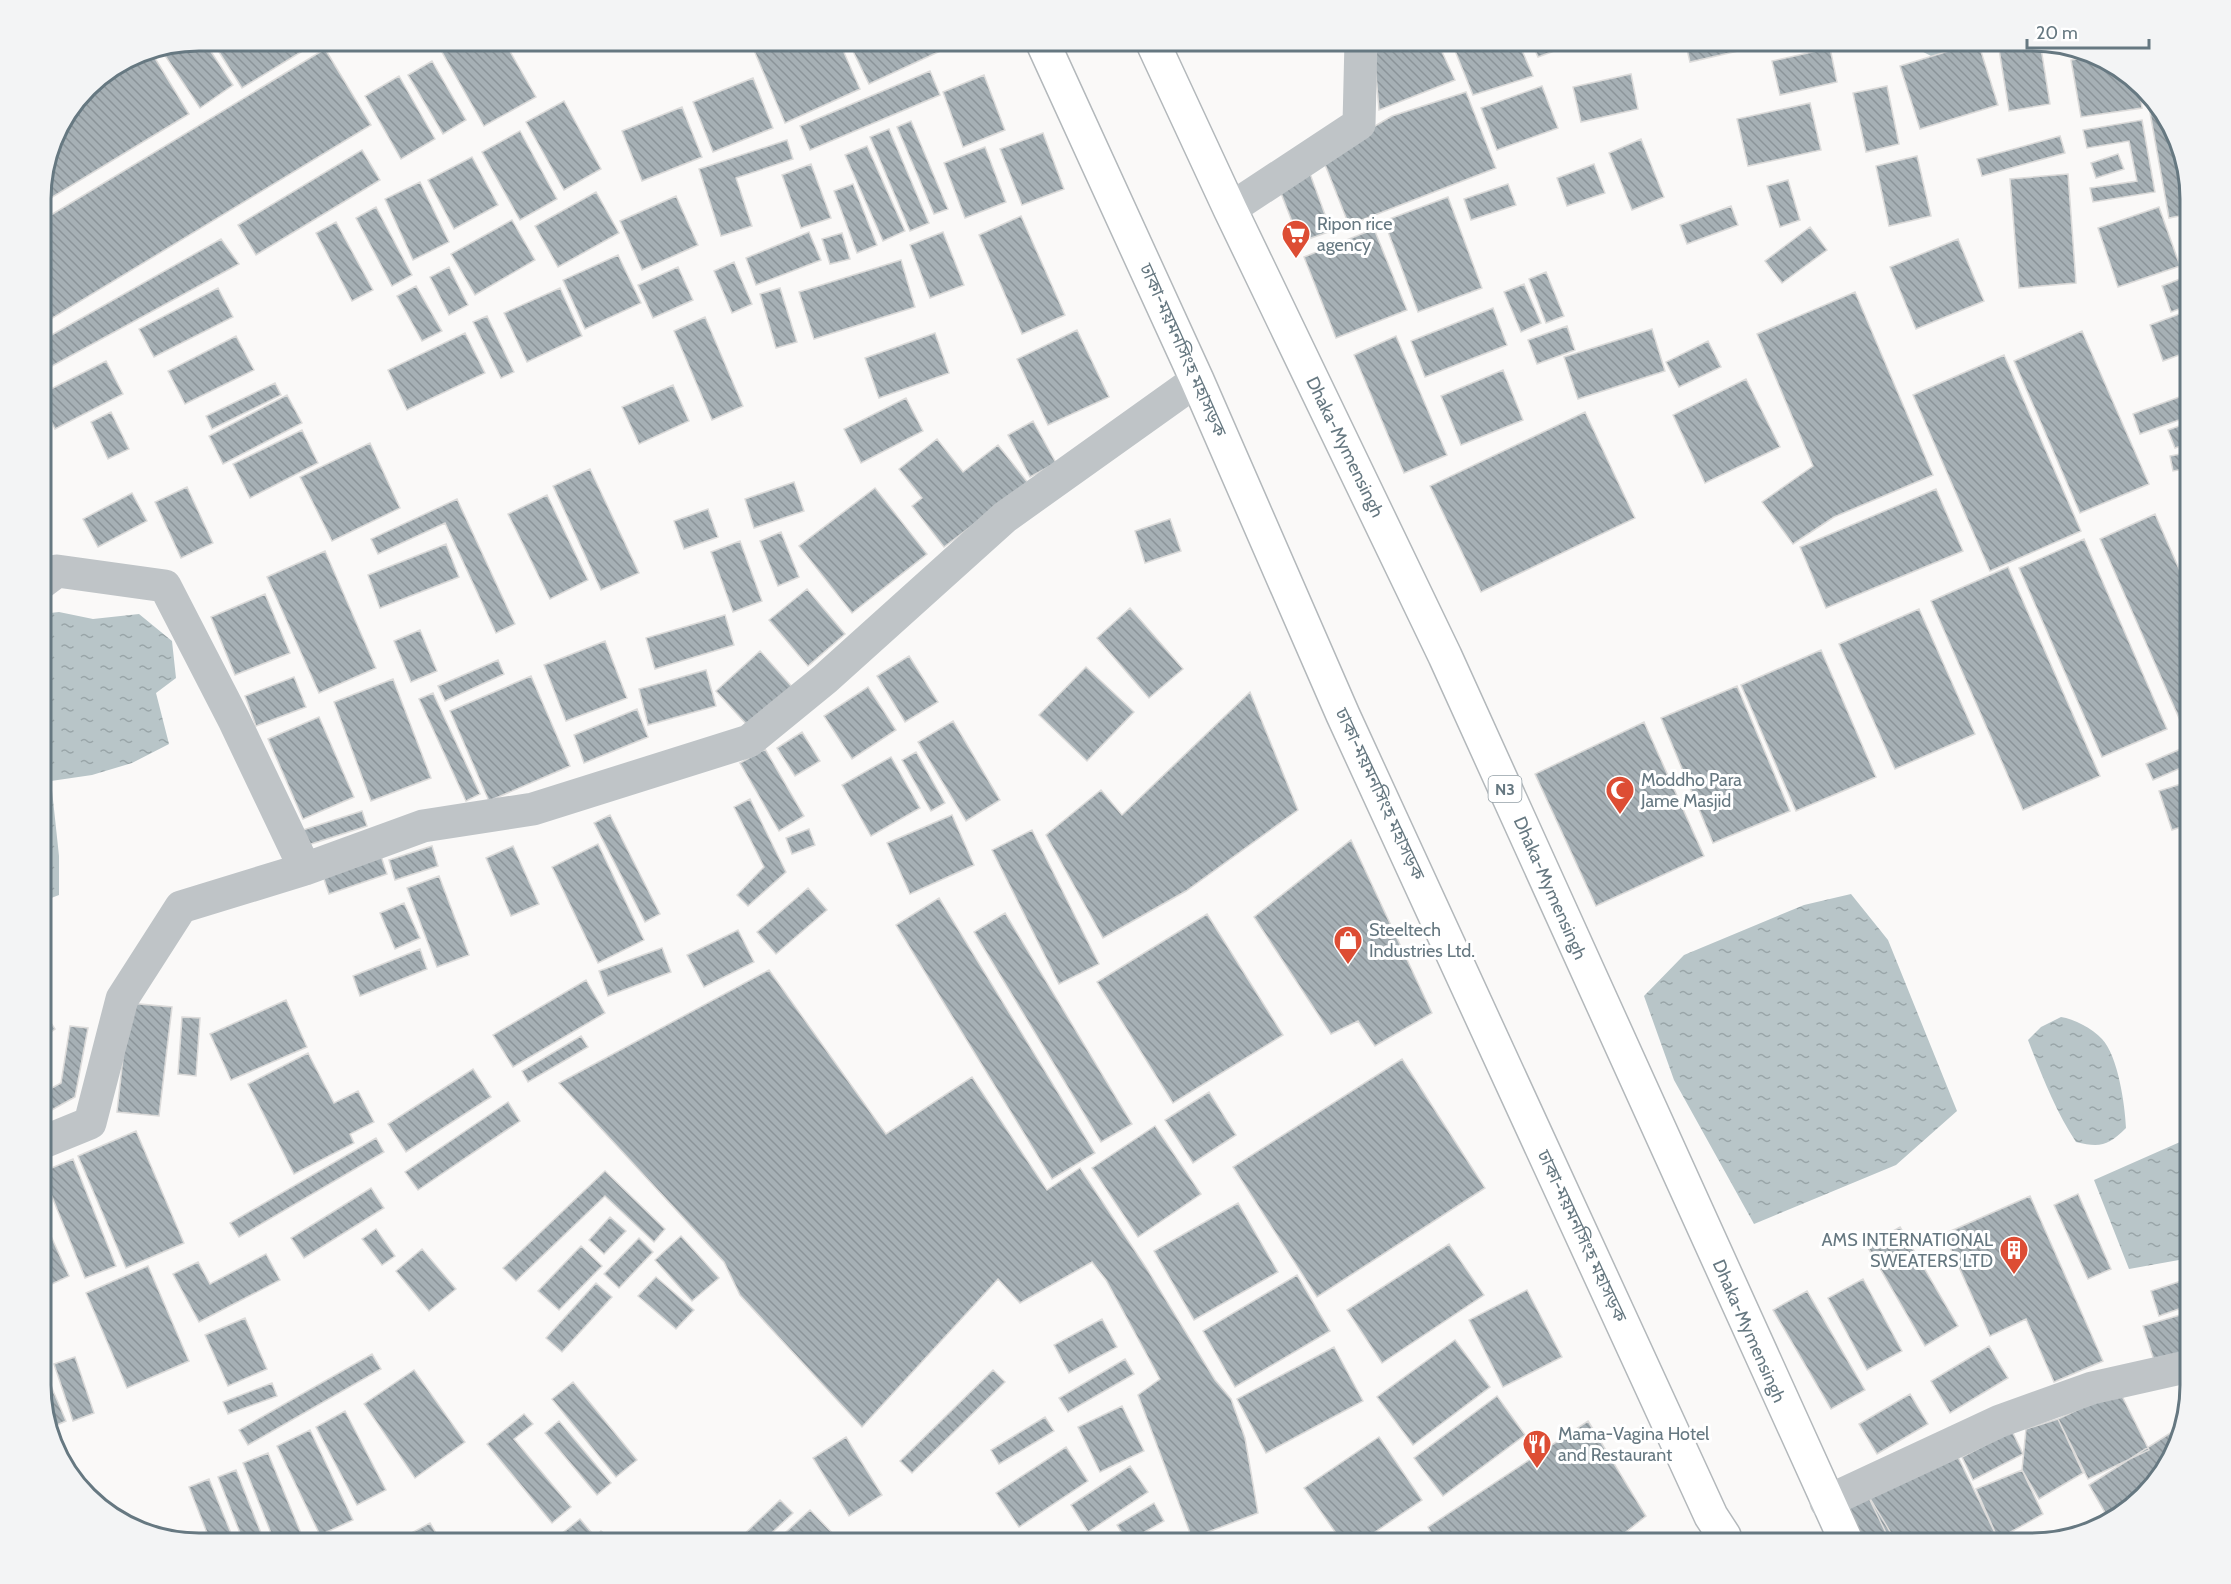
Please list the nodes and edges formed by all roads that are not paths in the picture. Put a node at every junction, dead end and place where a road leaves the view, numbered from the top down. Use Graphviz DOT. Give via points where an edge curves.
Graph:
graph roads {
  1 [pos="1047,51"];
  2 [pos="1157,51"];
  3 [pos="1361,51"];
  4 [pos="1230,209"];
  5 [pos="1197,380"];
  6 [pos="51,576"];
  7 [pos="305,869"];
  8 [pos="51,1139"];
  9 [pos="2180,1368"];
  10 [pos="1826,1502"];
  11 [pos="1722,1533"];
  12 [pos="1842,1533"];
  1 -- 5 [label="highway, ঢাকা-ময়মনসিংহ মহাসড়ক"];
  2 -- 4 [label="highway, Dhaka-Mymensingh / N3"];
  3 -- 4 [label="street" via="1359,124"];
  4 -- 10 [label="highway, Dhaka-Mymensingh / N3" via="1445,656"];
  5 -- 7 [label="street" via="1005,517 825,679 749,741 533,809 423,826"];
  5 -- 11 [label="highway, ঢাকা-ময়মনসিংহ মহাসড়ক" via="1348,725"];
  6 -- 7 [label="street" via="57,571 165,586"];
  7 -- 8 [label="street" via="182,906 122,999 90,1123"];
  9 -- 10 [label="street" via="2092,1388 2000,1421"];
  10 -- 12 [label="highway, Dhaka-Mymensingh / N3"];
}
